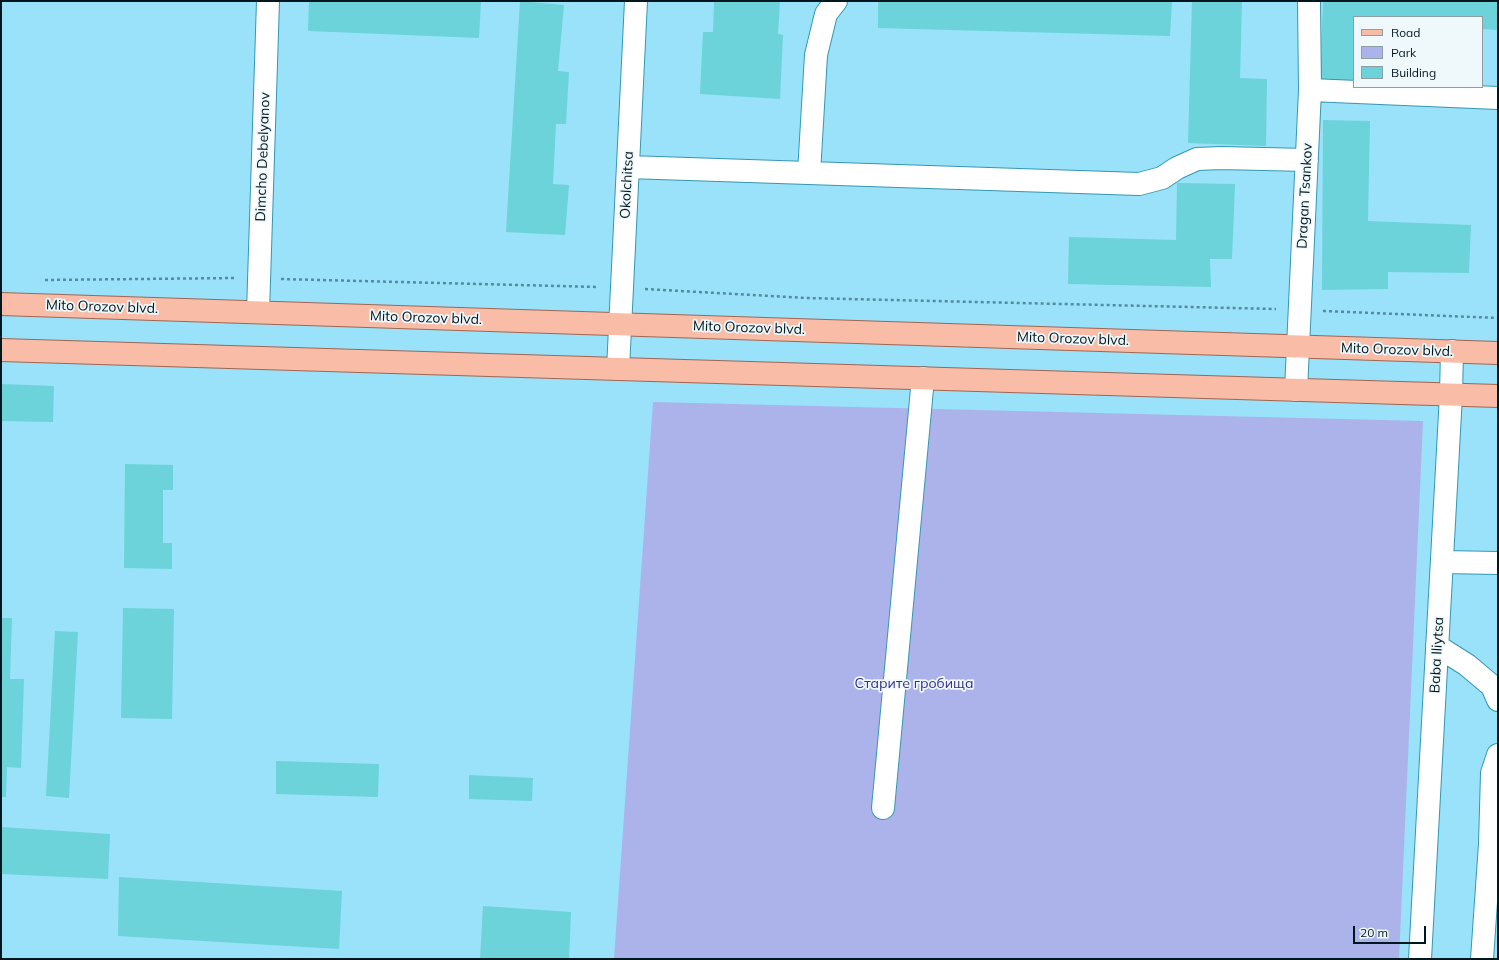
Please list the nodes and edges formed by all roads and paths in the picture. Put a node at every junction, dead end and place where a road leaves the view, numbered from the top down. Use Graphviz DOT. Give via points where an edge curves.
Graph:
graph roads {
  1 [pos="268,1"];
  2 [pos="636,1"];
  3 [pos="836,1"];
  4 [pos="1309,1"];
  5 [pos="1310,90"];
  6 [pos="1498,98"];
  7 [pos="1306,160"];
  8 [pos="628,168"];
  9 [pos="809,173"];
  10 [pos="259,278"];
  11 [pos="37,280"];
  12 [pos="622,287"];
  13 [pos="1,304"];
  14 [pos="1300,310"];
  15 [pos="258,312"];
  16 [pos="1498,318"];
  17 [pos="620,324"];
  18 [pos="1298,346"];
  19 [pos="1,350"];
  20 [pos="1452,351"];
  21 [pos="1498,353"];
  22 [pos="618,369"];
  23 [pos="923,378"];
  24 [pos="1296,390"];
  25 [pos="1451,395"];
  26 [pos="1498,396"];
  27 [pos="1442,562"];
  28 [pos="1498,563"];
  29 [pos="1437,646"];
  30 [pos="1498,700"];
  31 [pos="1498,755"];
  32 [pos="883,808"];
  33 [pos="1420,959"];
  34 [pos="1482,959"];
  1 -- 10 [label="street, Dimcho Debelyanov"];
  2 -- 8 [label="street, Okolchitsa"];
  3 -- 9 [label="street" via="826,14 816,56"];
  4 -- 5 [label="street, Dragan Tsankov"];
  5 -- 6 [label="street"];
  5 -- 7 [label="street, Dragan Tsankov"];
  7 -- 9 [label="street" via="1197,159 1162,178 1139,184"];
  7 -- 14 [label="street, Dragan Tsankov"];
  8 -- 9 [label="street"];
  8 -- 12 [label="street, Okolchitsa"];
  10 -- 11 [label="path"];
  10 -- 12 [label="path"];
  10 -- 15 [label="street, Dimcho Debelyanov"];
  12 -- 14 [label="path" via="806,298"];
  12 -- 17 [label="street, Okolchitsa"];
  13 -- 15 [label="main road, Mito Orozov blvd."];
  14 -- 16 [label="path"];
  14 -- 18 [label="street, Dragan Tsankov"];
  15 -- 17 [label="main road, Mito Orozov blvd."];
  17 -- 18 [label="main road, Mito Orozov blvd."];
  17 -- 22 [label="street, Okolchitsa"];
  18 -- 20 [label="main road, Mito Orozov blvd."];
  18 -- 24 [label="street, Dragan Tsankov"];
  19 -- 22 [label="main road"];
  20 -- 21 [label="main road, Mito Orozov blvd."];
  20 -- 25 [label="street, Baba Iliytsa"];
  22 -- 23 [label="main road"];
  23 -- 24 [label="main road"];
  23 -- 32 [label="street"];
  24 -- 25 [label="main road"];
  25 -- 26 [label="main road"];
  25 -- 27 [label="street, Baba Iliytsa"];
  27 -- 28 [label="street"];
  27 -- 29 [label="street, Baba Iliytsa"];
  29 -- 30 [label="street" via="1467,665 1492,686"];
  29 -- 33 [label="street, Baba Iliytsa"];
  31 -- 34 [label="street" via="1492,773"];
}
